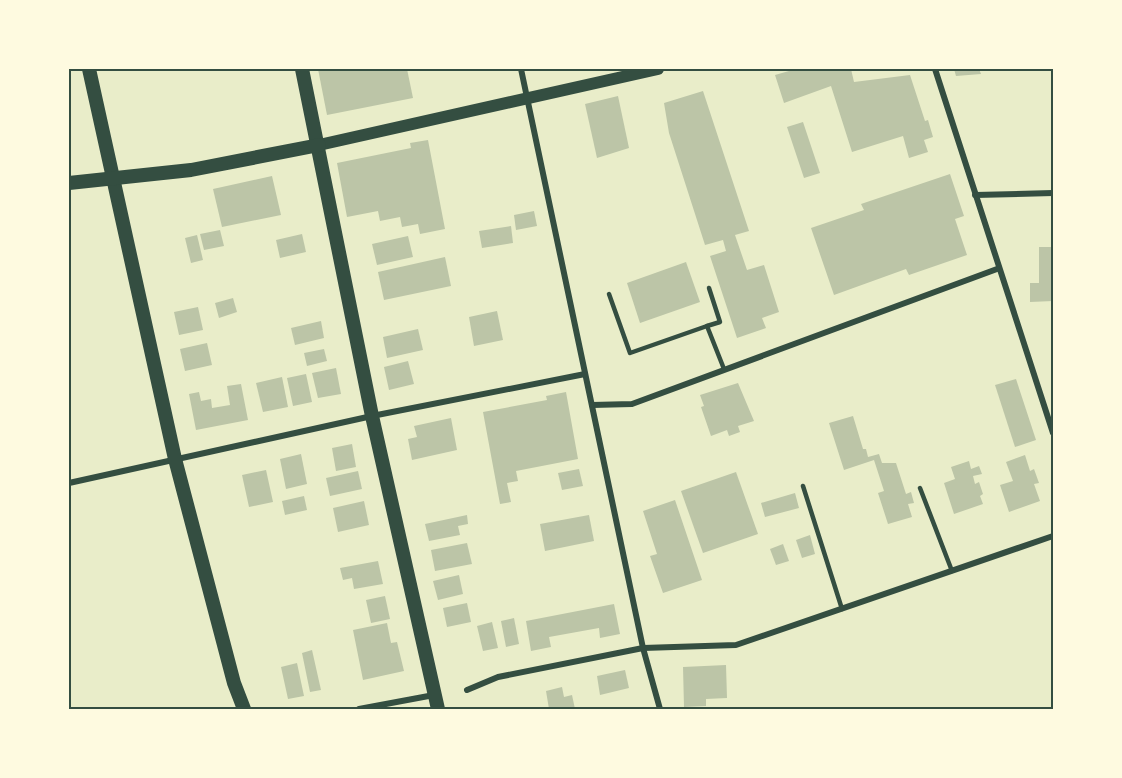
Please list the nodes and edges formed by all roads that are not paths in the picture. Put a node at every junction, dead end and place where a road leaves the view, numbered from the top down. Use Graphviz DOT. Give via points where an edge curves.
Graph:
graph roads {
  1 [pos="89,69"];
  2 [pos="302,69"];
  3 [pos="521,69"];
  4 [pos="658,69"];
  5 [pos="935,69"];
  6 [pos="527,98"];
  7 [pos="319,145"];
  8 [pos="113,180"];
  9 [pos="69,183"];
  10 [pos="1053,193"];
  11 [pos="975,195"];
  12 [pos="998,269"];
  13 [pos="709,288"];
  14 [pos="609,294"];
  15 [pos="707,326"];
  16 [pos="724,369"];
  17 [pos="585,374"];
  18 [pos="592,405"];
  19 [pos="1050,415"];
  20 [pos="372,416"];
  21 [pos="1053,433"];
  22 [pos="175,459"];
  23 [pos="69,483"];
  24 [pos="803,486"];
  25 [pos="920,488"];
  26 [pos="1053,536"];
  27 [pos="952,571"];
  28 [pos="842,609"];
  29 [pos="643,648"];
  30 [pos="466,690"];
  31 [pos="434,695"];
  32 [pos="244,709"];
  33 [pos="359,709"];
  34 [pos="438,709"];
  35 [pos="660,709"];
  1 -- 8 [label="main road"];
  2 -- 7 [label="main road"];
  3 -- 6 [label="street"];
  4 -- 6 [label="main road"];
  5 -- 11 [label="street"];
  6 -- 7 [label="main road"];
  6 -- 17 [label="street"];
  7 -- 8 [label="main road" via="231,164"];
  7 -- 20 [label="main road"];
  8 -- 9 [label="main road"];
  8 -- 22 [label="main road"];
  10 -- 11 [label="street"];
  11 -- 12 [label="street"];
  12 -- 16 [label="street"];
  12 -- 19 [label="street"];
  13 -- 15 [label="lane" via="720,321"];
  14 -- 15 [label="lane" via="630,353"];
  15 -- 16 [label="lane"];
  16 -- 18 [label="street" via="632,404"];
  17 -- 18 [label="street"];
  17 -- 20 [label="street"];
  18 -- 29 [label="street"];
  19 -- 21 [label="street"];
  20 -- 22 [label="street"];
  20 -- 31 [label="main road"];
  22 -- 23 [label="street"];
  22 -- 32 [label="main road"];
  24 -- 28 [label="lane"];
  25 -- 27 [label="lane"];
  26 -- 27 [label="street"];
  27 -- 28 [label="street"];
  28 -- 29 [label="street" via="736,645"];
  29 -- 30 [label="street" via="498,677"];
  29 -- 35 [label="street"];
  31 -- 33 [label="street"];
  31 -- 34 [label="main road"];
}
